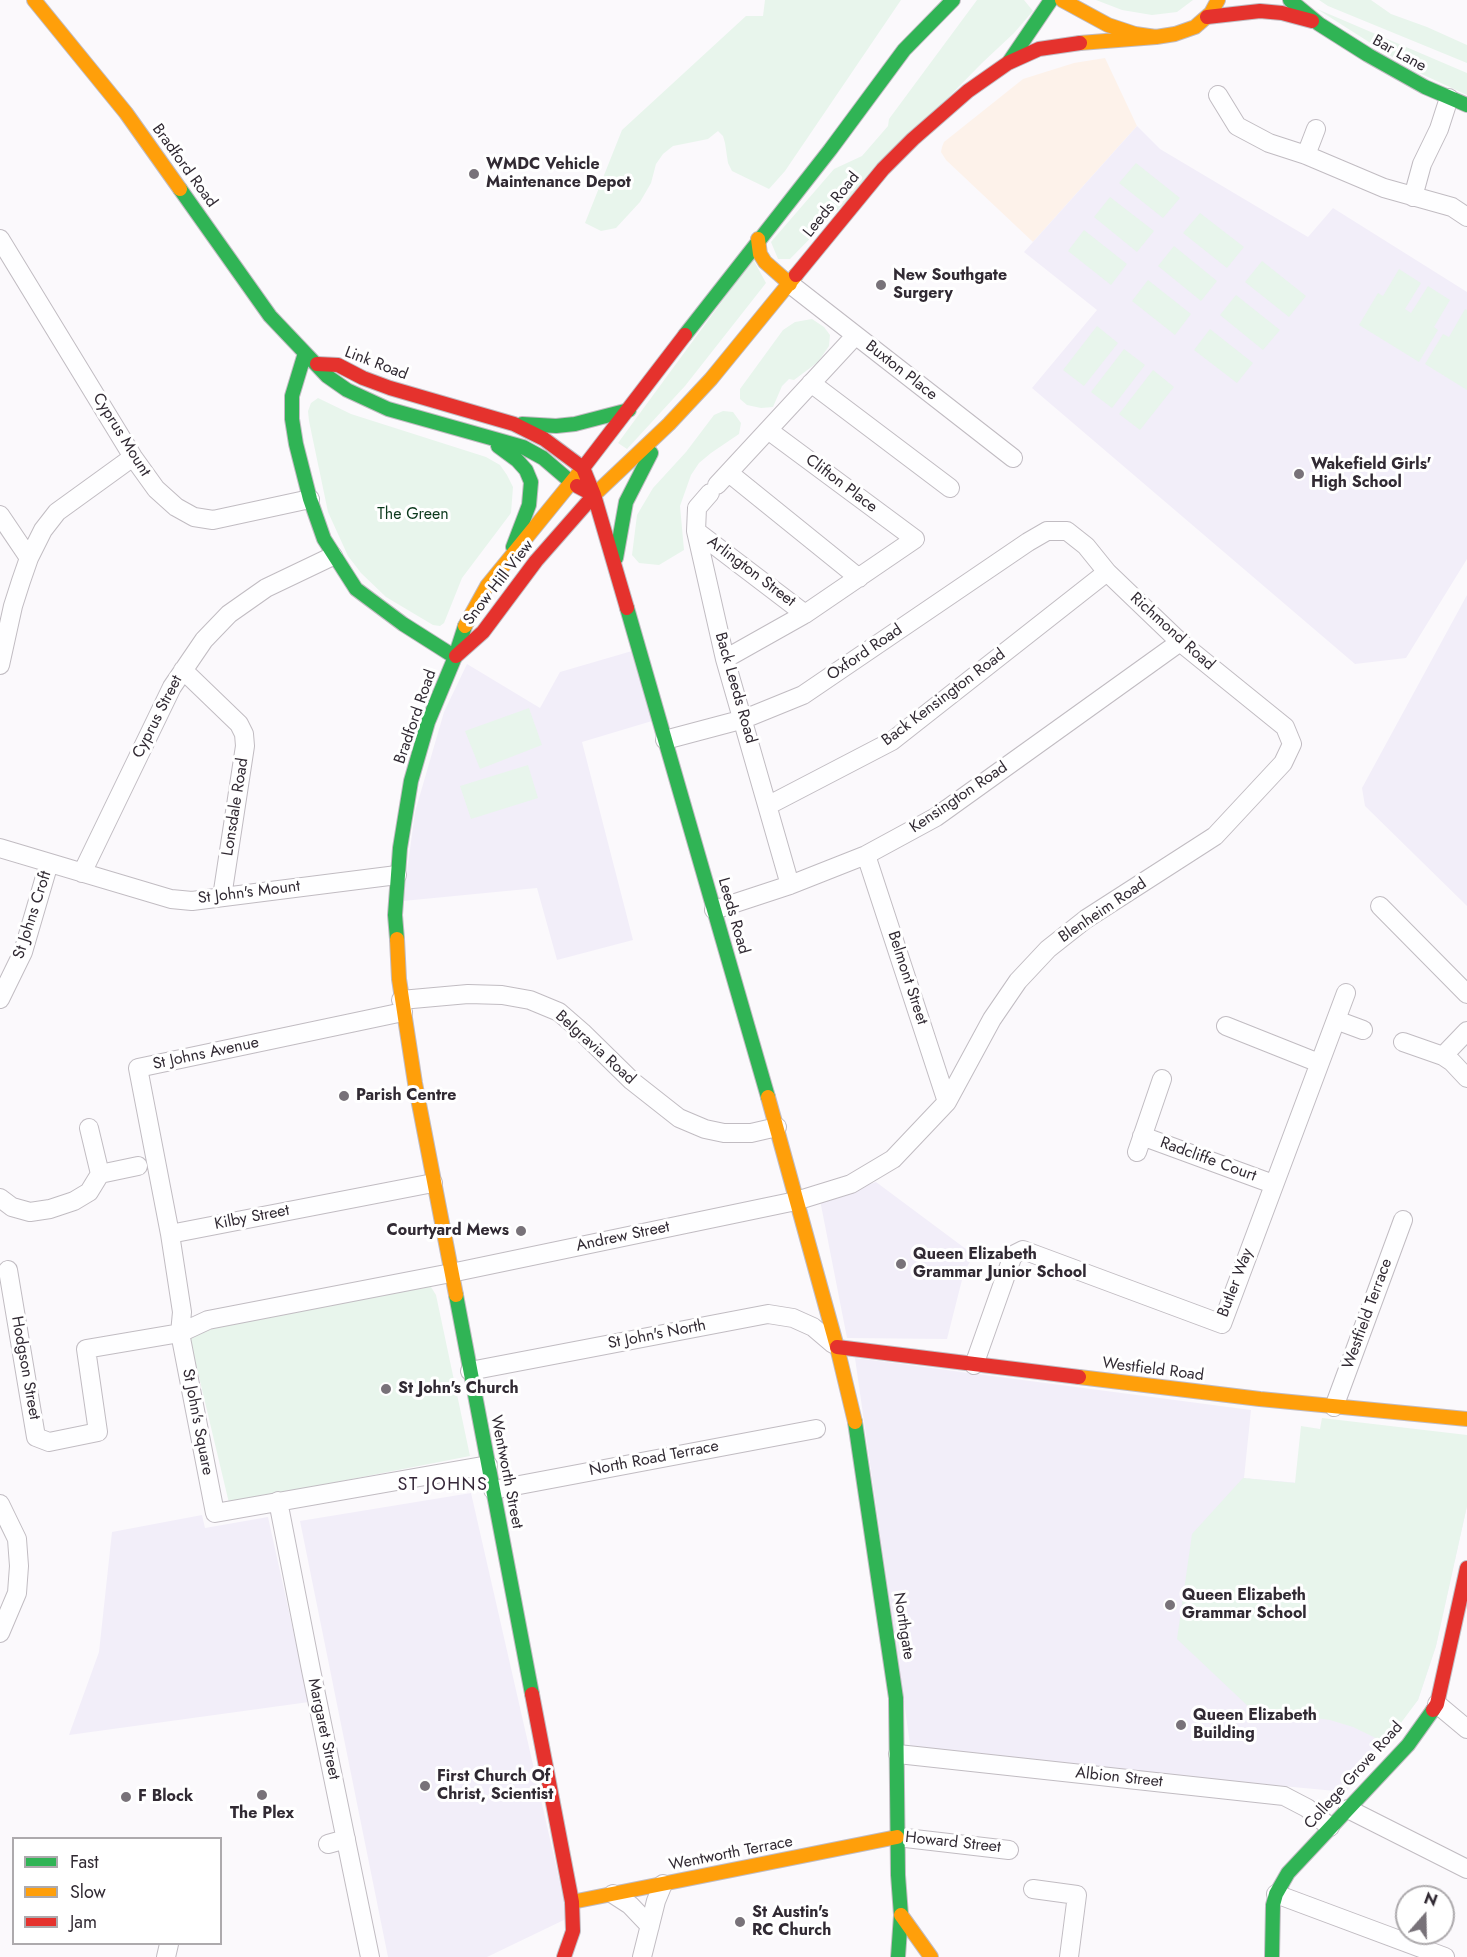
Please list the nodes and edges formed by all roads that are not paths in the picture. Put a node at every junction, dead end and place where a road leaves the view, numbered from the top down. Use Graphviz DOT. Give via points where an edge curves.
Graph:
graph roads {
  1 [pos="34,0"];
  2 [pos="953,0"];
  3 [pos="1051,0"];
  4 [pos="1062,0"];
  5 [pos="1218,0"];
  6 [pos="1290,0"];
  7 [pos="921,10"];
  8 [pos="1207,16"];
  9 [pos="1319,24"];
  10 [pos="1156,37"];
  11 [pos="904,50"];
  12 [pos="1008,63"];
  13 [pos="1218,95"];
  14 [pos="1449,98"];
  15 [pos="1467,105"];
  16 [pos="1316,129"];
  17 [pos="1306,155"];
  18 [pos="1413,197"];
  19 [pos="1467,217"];
  20 [pos="0,239"];
  21 [pos="758,239"];
  22 [pos="790,284"];
  23 [pos="855,336"];
  24 [pos="305,353"];
  25 [pos="317,364"];
  26 [pos="811,383"];
  27 [pos="628,410"];
  28 [pos="513,424"];
  29 [pos="669,424"];
  30 [pos="294,425"];
  31 [pos="768,430"];
  32 [pos="472,432"];
  33 [pos="133,457"];
  34 [pos="1013,458"];
  35 [pos="583,468"];
  36 [pos="571,482"];
  37 [pos="719,484"];
  38 [pos="950,488"];
  39 [pos="594,495"];
  40 [pos="310,499"];
  41 [pos="0,515"];
  42 [pos="696,531"];
  43 [pos="1047,531"];
  44 [pos="333,556"];
  45 [pos="509,557"];
  46 [pos="29,558"];
  47 [pos="615,568"];
  48 [pos="1107,572"];
  49 [pos="859,578"];
  50 [pos="806,614"];
  51 [pos="1180,642"];
  52 [pos="455,657"];
  53 [pos="725,658"];
  54 [pos="0,665"];
  55 [pos="183,670"];
  56 [pos="744,719"];
  57 [pos="665,740"];
  58 [pos="1292,744"];
  59 [pos="769,805"];
  60 [pos="0,848"];
  61 [pos="866,855"];
  62 [pos="49,863"];
  63 [pos="82,873"];
  64 [pos="397,875"];
  65 [pos="790,885"];
  66 [pos="222,897"];
  67 [pos="1380,906"];
  68 [pos="714,910"];
  69 [pos="1346,993"];
  70 [pos="1467,994"];
  71 [pos="0,999"];
  72 [pos="402,1006"];
  73 [pos="1336,1020"];
  74 [pos="1226,1026"];
  75 [pos="1363,1030"];
  76 [pos="1467,1030"];
  77 [pos="1403,1042"];
  78 [pos="1443,1056"];
  79 [pos="1319,1063"];
  80 [pos="1467,1078"];
  81 [pos="1162,1079"];
  82 [pos="947,1102"];
  83 [pos="777,1127"];
  84 [pos="89,1128"];
  85 [pos="138,1166"];
  86 [pos="100,1174"];
  87 [pos="433,1183"];
  88 [pos="1273,1184"];
  89 [pos="0,1198"];
  90 [pos="796,1201"];
  91 [pos="1403,1220"];
  92 [pos="170,1234"];
  93 [pos="8,1270"];
  94 [pos="451,1273"];
  95 [pos="180,1334"];
  96 [pos="837,1347"];
  97 [pos="974,1365"];
  98 [pos="470,1371"];
  99 [pos="1334,1407"];
  100 [pos="1467,1419"];
  101 [pos="816,1429"];
  102 [pos="488,1465"];
  103 [pos="493,1490"];
  104 [pos="279,1501"];
  105 [pos="0,1504"];
  106 [pos="1467,1568"];
  107 [pos="1463,1602"];
  108 [pos="0,1633"];
  109 [pos="1437,1704"];
  110 [pos="1467,1729"];
  111 [pos="898,1754"];
  112 [pos="1348,1809"];
  113 [pos="1330,1827"];
  114 [pos="897,1837"];
  115 [pos="1009,1850"];
  116 [pos="1467,1869"];
  117 [pos="663,1884"];
  118 [pos="1033,1889"];
  119 [pos="613,1894"];
  120 [pos="1276,1894"];
  121 [pos="572,1902"];
  122 [pos="901,1915"];
  123 [pos="650,1926"];
  124 [pos="370,1957"];
  125 [pos="564,1957"];
  126 [pos="642,1957"];
  127 [pos="898,1957"];
  128 [pos="931,1957"];
  129 [pos="1069,1957"];
  130 [pos="1272,1957"];
  131 [pos="1445,1957"];
  1 -- 24 [label="main road, Bradford Road" via="126,113 270,316"];
  2 -- 11 [label="main road"];
  3 -- 12 [label="main road"];
  4 -- 10 [label="main road" via="1108,25"];
  5 -- 8 [label="main road"];
  6 -- 9 [label="main road, Bar Lane"];
  7 -- 11 [label="main road"];
  8 -- 9 [label="main road, Bar Lane" via="1260,11"];
  8 -- 10 [label="main road, Leeds Road" via="1195,27"];
  9 -- 14 [label="main road, Bar Lane" via="1368,56"];
  10 -- 12 [label="main road, Leeds Road" via="1050,46"];
  11 -- 21 [label="main road"];
  12 -- 22 [label="main road, Leeds Road" via="968,91 894,158"];
  13 -- 17 [label="street" via="1237,126 1269,143"];
  14 -- 15 [label="main road, Bar Lane"];
  14 -- 18 [label="street"];
  16 -- 17 [label="street"];
  17 -- 18 [label="street"];
  18 -- 19 [label="street" via="1452,207"];
  20 -- 33 [label="street, Cyprus Mount"];
  21 -- 22 [label="main road" via="765,262"];
  21 -- 27 [label="main road"];
  22 -- 23 [label="street, Buxton Place"];
  22 -- 29 [label="main road, Leeds Road"];
  23 -- 26 [label="street, Back Leeds Road"];
  23 -- 34 [label="street, Buxton Place"];
  24 -- 25 [label="main road, Bradford Road"];
  24 -- 30 [label="main road, Bradford Road" via="292,396"];
  25 -- 28 [label="main road, Link Road" via="338,365 390,388"];
  25 -- 30 [label="main road, Bradford Road"];
  25 -- 32 [label="main road, Link Road" via="338,385 373,403"];
  26 -- 31 [label="street, Back Leeds Road"];
  26 -- 38 [label="street"];
  27 -- 28 [label="main road" via="566,426"];
  27 -- 35 [label="main road"];
  28 -- 35 [label="main road, Link Road" via="544,439"];
  29 -- 39 [label="main road, Leeds Road"];
  29 -- 47 [label="main road" via="626,502"];
  30 -- 40 [label="main road, Bradford Road"];
  31 -- 37 [label="street, Back Leeds Road"];
  31 -- 49 [label="street, Clifton Place" via="915,539"];
  32 -- 36 [label="main road, Link Road" via="530,450"];
  32 -- 45 [label="main road" via="512,455 530,478 529,506"];
  33 -- 40 [label="street, Cyprus Mount" via="156,489 194,517 213,520"];
  33 -- 46 [label="street" via="57,512"];
  35 -- 36 [label="main road, Snow Hill View"];
  35 -- 39 [label="main road, Leeds Road"];
  36 -- 39 [label="main road"];
  36 -- 45 [label="main road, Snow Hill View"];
  37 -- 42 [label="street, Back Leeds Road" via="697,508"];
  37 -- 49 [label="street"];
  39 -- 47 [label="main road, Leeds Road"];
  39 -- 52 [label="main road, Snow Hill View" via="536,561 483,632"];
  40 -- 44 [label="main road, Bradford Road"];
  41 -- 46 [label="street"];
  42 -- 50 [label="street, Arlington Street"];
  42 -- 53 [label="street, Back Leeds Road"];
  43 -- 48 [label="street, Richmond Road" via="1067,531 1086,546"];
  43 -- 56 [label="street, Oxford Road" via="803,695"];
  44 -- 52 [label="main road, Bradford Road" via="356,589 370,601"];
  44 -- 55 [label="street, Cyprus Street" via="266,588 229,614"];
  45 -- 52 [label="main road, Snow Hill View" via="470,615"];
  46 -- 54 [label="street"];
  47 -- 57 [label="main road, Leeds Road"];
  48 -- 51 [label="street, Richmond Road"];
  48 -- 59 [label="street, Back Kensington Road" via="892,741"];
  49 -- 50 [label="street"];
  50 -- 53 [label="street"];
  51 -- 58 [label="street, Richmond Road" via="1285,727"];
  51 -- 61 [label="street, Kensington Road" via="936,816"];
  52 -- 64 [label="main road, Bradford Road" via="435,702 417,759"];
  53 -- 56 [label="street, Back Leeds Road"];
  55 -- 63 [label="street, Cyprus Street"];
  55 -- 66 [label="street, Lonsdale Road" via="239,724 244,734"];
  56 -- 57 [label="street, Oxford Road"];
  56 -- 59 [label="street, Back Leeds Road"];
  57 -- 68 [label="main road, Leeds Road"];
  58 -- 82 [label="street, Blenheim Road" via="1283,763 1215,836 1086,919 1048,949 1018,981 992,1019"];
  59 -- 65 [label="street, Back Leeds Road"];
  60 -- 62 [label="street, St John's Mount"];
  61 -- 65 [label="street, Kensington Road"];
  61 -- 82 [label="street, Belmont Street"];
  62 -- 63 [label="street, St John's Mount"];
  62 -- 71 [label="street, St Johns Croft" via="23,952"];
  63 -- 66 [label="street, St John's Mount" via="171,899"];
  64 -- 66 [label="street, St John's Mount"];
  64 -- 72 [label="main road, Bradford Road" via="395,915"];
  65 -- 68 [label="street, Kensington Road"];
  67 -- 70 [label="street"];
  68 -- 83 [label="main road, Leeds Road"];
  69 -- 73 [label="street, Butler Way"];
  72 -- 83 [label="street, Belgravia Road" via="468,994 530,999 559,1012 632,1081 679,1118 724,1133 751,1133"];
  72 -- 87 [label="main road, Wentworth Street"];
  72 -- 92 [label="street, St Johns Avenue" via="138,1068"];
  73 -- 75 [label="street"];
  73 -- 79 [label="street, Butler Way"];
  74 -- 79 [label="street"];
  76 -- 78 [label="street"];
  77 -- 78 [label="street"];
  78 -- 80 [label="street"];
  79 -- 88 [label="street, Butler Way"];
  81 -- 88 [label="street, Radcliffe Court" via="1140,1144"];
  82 -- 90 [label="street, Blenheim Road" via="893,1159 851,1184"];
  83 -- 90 [label="main road, Leeds Road"];
  84 -- 86 [label="street"];
  85 -- 86 [label="street"];
  86 -- 89 [label="street" via="88,1192 50,1209 30,1212 12,1207"];
  87 -- 92 [label="street, Kilby Street"];
  87 -- 94 [label="main road, Wentworth Street"];
  88 -- 97 [label="street, Butler Way" via="1222,1324 1023,1250 1013,1255"];
  90 -- 94 [label="street, Andrew Street"];
  90 -- 96 [label="main road, Leeds Road"];
  91 -- 99 [label="street, Westfield Terrace"];
  92 -- 95 [label="street" via="182,1312"];
  93 -- 95 [label="street, Hodgson Street" via="36,1437 49,1442 98,1432 86,1349"];
  94 -- 95 [label="street" via="208,1320"];
  94 -- 98 [label="main road, Wentworth Street"];
  95 -- 104 [label="street, St John's Square" via="215,1513"];
  96 -- 97 [label="main road, Westfield Road"];
  96 -- 98 [label="street, St John's North" via="794,1318 768,1314"];
  96 -- 111 [label="main road, Northgate" via="855,1423 894,1676"];
  97 -- 99 [label="main road, Westfield Road"];
  98 -- 102 [label="main road, Wentworth Street"];
  99 -- 100 [label="main road, Westfield Road"];
  101 -- 103 [label="street, North Road Terrace"];
  102 -- 103 [label="main road, Wentworth Street"];
  102 -- 104 [label="street, St John's Square"];
  103 -- 121 [label="main road, Wentworth Street"];
  104 -- 124 [label="street, Margaret Street" via="311,1670 337,1842"];
  105 -- 108 [label="street" via="17,1539 19,1566 17,1593"];
  106 -- 107 [label="main road, College Grove Road"];
  107 -- 109 [label="main road, College Grove Road"];
  109 -- 110 [label="street"];
  109 -- 112 [label="main road, College Grove Road" via="1408,1745"];
  111 -- 113 [label="street, Albion Street" via="1284,1796"];
  111 -- 114 [label="main road, Northgate"];
  112 -- 113 [label="main road, College Grove Road"];
  112 -- 116 [label="street"];
  113 -- 120 [label="main road, College Grove Road" via="1288,1873"];
  114 -- 115 [label="street, Howard Street"];
  114 -- 117 [label="main road, Wentworth Terrace"];
  114 -- 122 [label="main road, Northgate"];
  117 -- 119 [label="main road, Wentworth Terrace"];
  117 -- 123 [label="street"];
  118 -- 129 [label="street" via="1077,1896"];
  119 -- 121 [label="main road, Wentworth Terrace"];
  119 -- 123 [label="street"];
  120 -- 130 [label="main road"];
  120 -- 131 [label="street"];
  121 -- 125 [label="main road, Wentworth Street" via="573,1931"];
  122 -- 127 [label="main road, Northgate"];
  122 -- 128 [label="main road"];
  123 -- 126 [label="street"];
}
